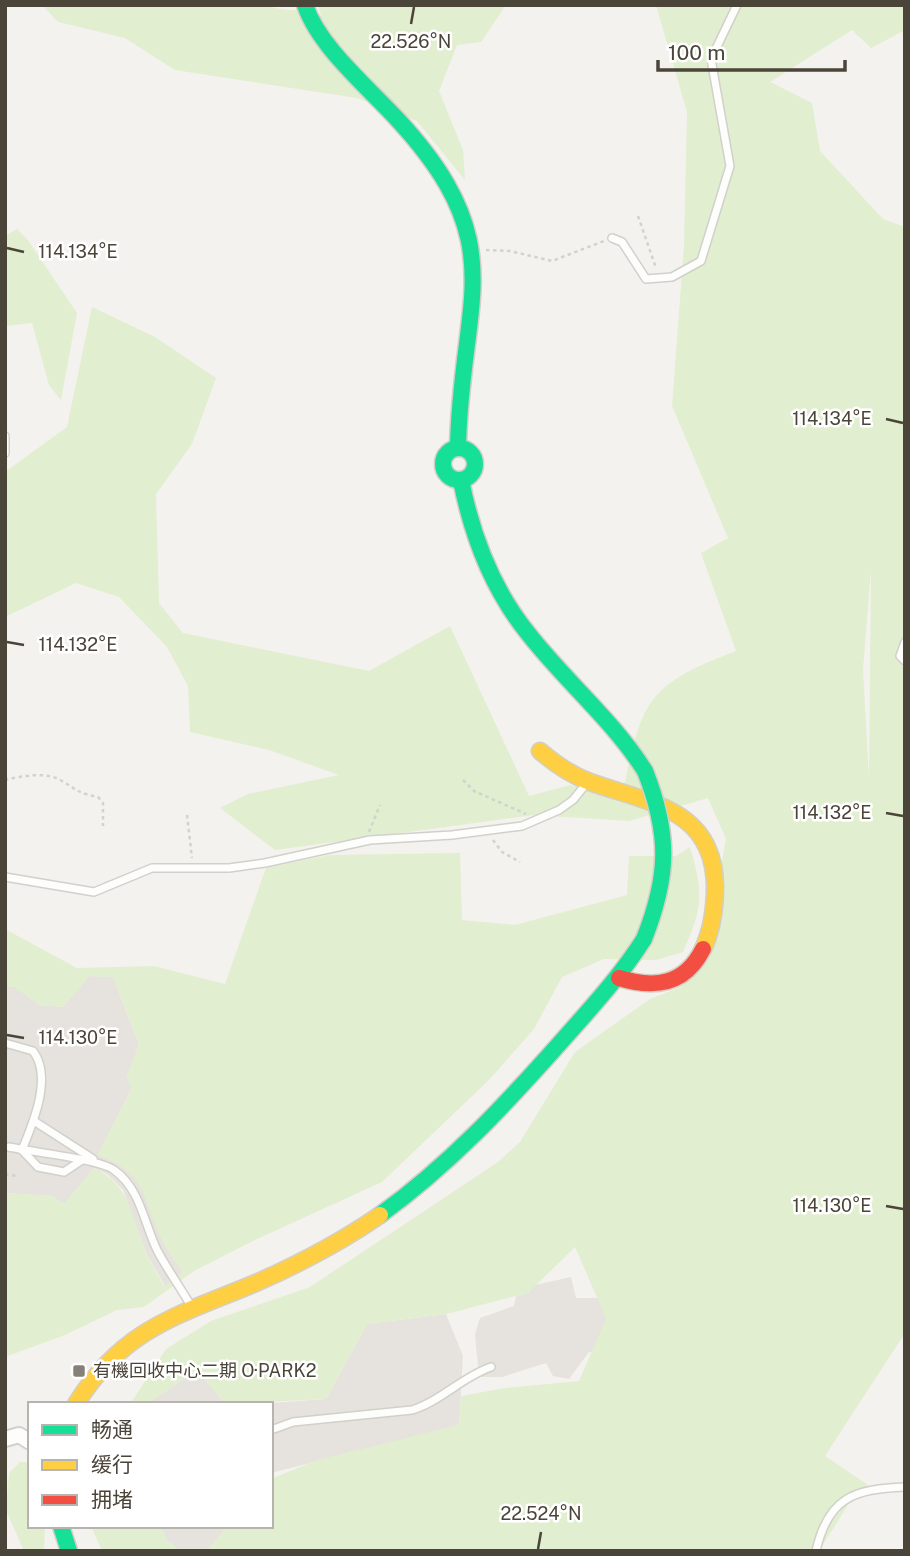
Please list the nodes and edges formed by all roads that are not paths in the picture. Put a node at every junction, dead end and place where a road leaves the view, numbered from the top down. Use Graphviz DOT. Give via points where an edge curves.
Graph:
graph roads {
  1 [pos="305,5"];
  2 [pos="737,5"];
  3 [pos="612,238"];
  4 [pos="5,436"];
  5 [pos="5,453"];
  6 [pos="905,642"];
  7 [pos="905,661"];
  8 [pos="540,751"];
  9 [pos="588,782"];
  10 [pos="5,877"];
  11 [pos="619,978"];
  12 [pos="5,1043"];
  13 [pos="34,1121"];
  14 [pos="9,1147"];
  15 [pos="22,1150"];
  16 [pos="83,1160"];
  17 [pos="96,1161"];
  18 [pos="191,1306"];
  19 [pos="491,1367"];
  20 [pos="77,1402"];
  21 [pos="273,1429"];
  22 [pos="5,1439"];
  23 [pos="28,1441"];
  24 [pos="905,1487"];
  25 [pos="62,1528"];
  26 [pos="69,1551"];
  27 [pos="816,1551"];
  1 -- 11 [label="street, bridge" via="318,32 426,150 451,189 472,249 474,275 458,448 470,453 474,461 471,475 461,480 478,548 505,601 544,652 622,735 645,771 663,819 666,861 657,909"];
  2 -- 3 [label="lane" via="711,59 730,166 701,261 687,272 646,279 622,242"];
  4 -- 5 [label="lane"];
  6 -- 7 [label="lane" via="900,656"];
  8 -- 9 [label="street"];
  9 -- 10 [label="lane" via="573,800 542,820 491,830 370,840 229,868 152,868 94,892"];
  9 -- 11 [label="street" via="682,816 713,861 715,913 700,953 687,972 659,985"];
  11 -- 18 [label="street" via="495,1116 416,1188 370,1222 304,1260"];
  12 -- 13 [label="lane" via="33,1051 40,1059"];
  13 -- 15 [label="lane"];
  13 -- 17 [label="lane"];
  14 -- 15 [label="lane"];
  15 -- 16 [label="lane"];
  15 -- 16 [label="lane" via="38,1167 64,1172"];
  16 -- 17 [label="lane"];
  17 -- 18 [label="lane" via="114,1169 137,1196 158,1252"];
  18 -- 20 [label="street" via="124,1344 101,1365"];
  19 -- 21 [label="lane" via="430,1405 293,1422"];
  22 -- 23 [label="street" via="19,1434"];
  24 -- 27 [label="lane" via="842,1500 826,1518"];
  25 -- 26 [label="street"];
}
